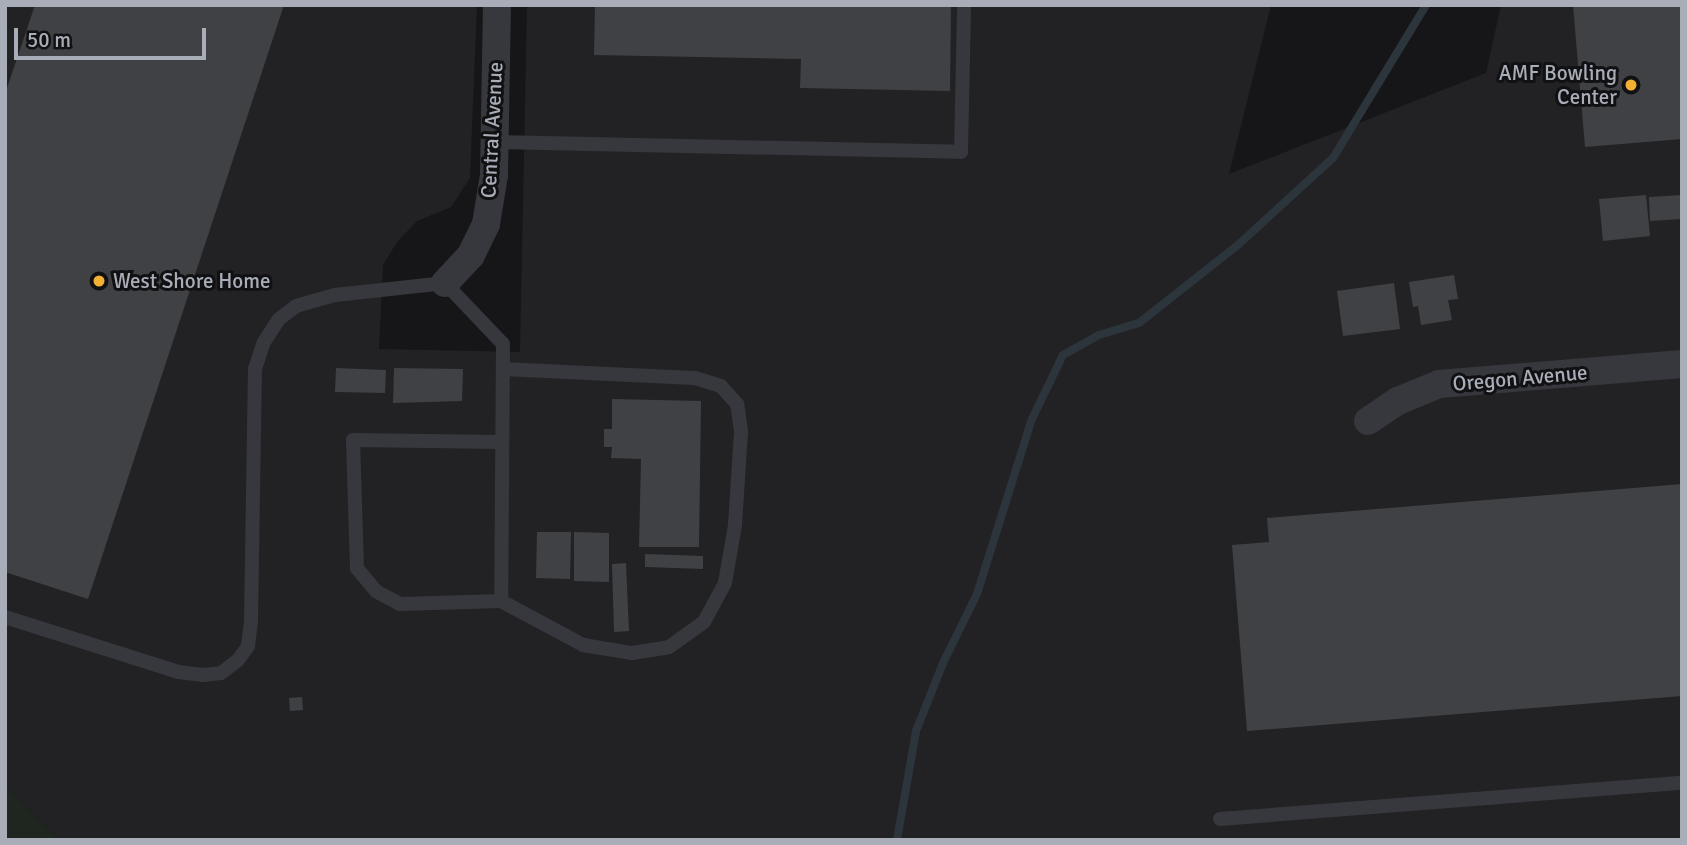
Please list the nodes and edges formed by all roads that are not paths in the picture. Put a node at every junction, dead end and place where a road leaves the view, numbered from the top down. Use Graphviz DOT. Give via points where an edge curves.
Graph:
graph roads {
  1 [pos="497,5"];
  2 [pos="964,5"];
  3 [pos="494,142"];
  4 [pos="445,284"];
  5 [pos="1682,364"];
  6 [pos="503,369"];
  7 [pos="1368,421"];
  8 [pos="502,442"];
  9 [pos="501,601"];
  10 [pos="5,617"];
  11 [pos="1682,783"];
  12 [pos="1220,820"];
  1 -- 3 [label="street, Central Avenue"];
  2 -- 3 [label="lane" via="961,152"];
  3 -- 4 [label="street, Central Avenue" via="486,224 471,256"];
  4 -- 6 [label="lane" via="503,344"];
  4 -- 10 [label="lane" via="335,295 296,306 279,319 264,342 255,369 248,646 221,673 178,672"];
  5 -- 7 [label="street, Oregon Avenue" via="1439,384 1398,401"];
  6 -- 8 [label="lane"];
  6 -- 9 [label="lane" via="694,378 721,386 737,404 741,430 736,525 725,583 704,622 669,647 632,653 583,645"];
  8 -- 9 [label="lane"];
  8 -- 9 [label="lane" via="353,440 357,568 376,591 400,604"];
  11 -- 12 [label="lane"];
}
